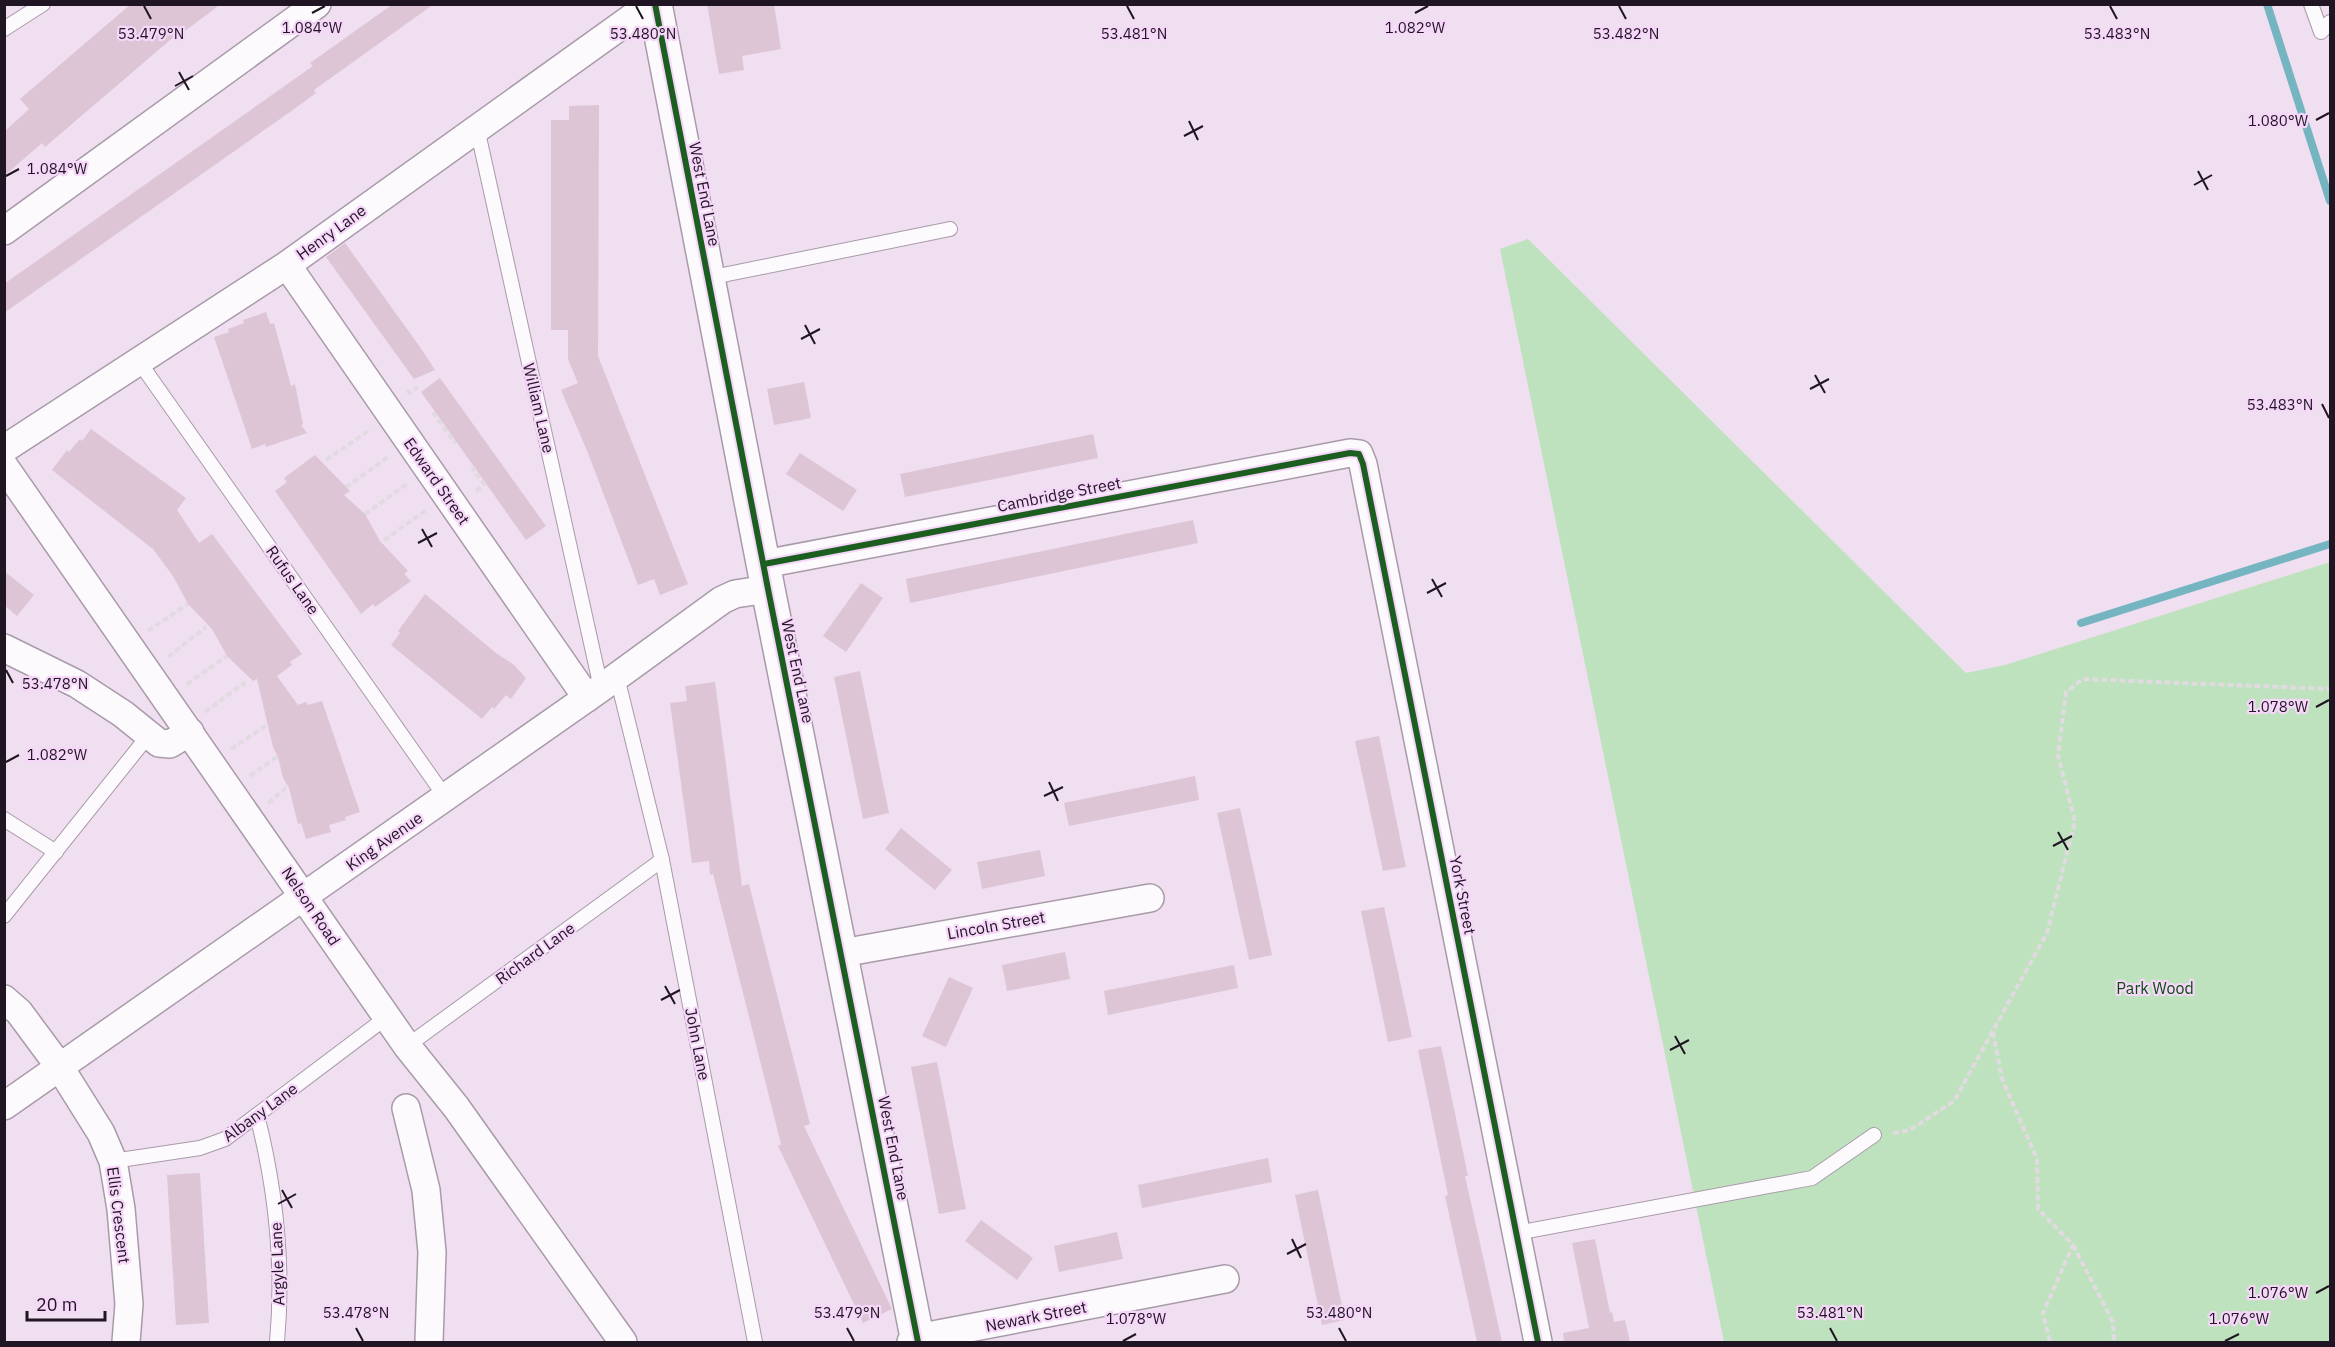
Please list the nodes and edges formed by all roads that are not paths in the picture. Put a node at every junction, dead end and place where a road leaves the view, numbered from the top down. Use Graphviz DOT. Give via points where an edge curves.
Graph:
graph roads {
  1 [pos="43,4"];
  2 [pos="317,4"];
  3 [pos="653,4"];
  4 [pos="2311,4"];
  5 [pos="2331,22"];
  6 [pos="4,29"];
  7 [pos="477,128"];
  8 [pos="950,229"];
  9 [pos="4,231"];
  10 [pos="287,265"];
  11 [pos="708,278"];
  12 [pos="140,363"];
  13 [pos="4,449"];
  14 [pos="1359,454"];
  15 [pos="4,466"];
  16 [pos="766,577"];
  17 [pos="4,648"];
  18 [pos="602,688"];
  19 [pos="188,729"];
  20 [pos="148,736"];
  21 [pos="446,798"];
  22 [pos="4,819"];
  23 [pos="56,852"];
  24 [pos="662,860"];
  25 [pos="305,895"];
  26 [pos="1150,898"];
  27 [pos="4,916"];
  28 [pos="842,953"];
  29 [pos="4,999"];
  30 [pos="387,1017"];
  31 [pos="407,1046"];
  32 [pos="59,1066"];
  33 [pos="4,1106"];
  34 [pos="406,1108"];
  35 [pos="257,1115"];
  36 [pos="1874,1136"];
  37 [pos="113,1161"];
  38 [pos="1516,1233"];
  39 [pos="1225,1279"];
  40 [pos="915,1341"];
  41 [pos="126,1342"];
  42 [pos="277,1342"];
  43 [pos="429,1342"];
  44 [pos="623,1342"];
  45 [pos="755,1342"];
  46 [pos="1538,1342"];
  1 -- 6 [label="lane"];
  2 -- 9 [label="street"];
  3 -- 7 [label="street, Henry Lane"];
  3 -- 11 [label="street, West End Lane"];
  4 -- 5 [label="lane" via="2321,32"];
  7 -- 10 [label="street, Henry Lane"];
  7 -- 18 [label="lane, William Lane"];
  8 -- 11 [label="lane"];
  10 -- 12 [label="street, Henry Lane"];
  10 -- 18 [label="street, Edward Street" via="446,495"];
  11 -- 16 [label="street, West End Lane"];
  12 -- 13 [label="street, Henry Lane"];
  12 -- 21 [label="lane, Rufus Lane"];
  14 -- 16 [label="street, Cambridge Street"];
  14 -- 38 [label="street, York Street"];
  15 -- 19 [label="street, Nelson Road"];
  16 -- 18 [label="street, King Avenue" via="722,600"];
  16 -- 28 [label="street, West End Lane"];
  17 -- 20 [label="street" via="77,684"];
  18 -- 21 [label="street, King Avenue"];
  18 -- 24 [label="lane, John Lane"];
  19 -- 20 [label="street" via="170,744"];
  19 -- 25 [label="street, Nelson Road"];
  20 -- 23 [label="lane"];
  21 -- 25 [label="street, King Avenue"];
  22 -- 23 [label="lane"];
  23 -- 27 [label="lane"];
  24 -- 31 [label="lane, Richard Lane"];
  24 -- 45 [label="lane, John Lane"];
  25 -- 30 [label="street, Nelson Road"];
  25 -- 32 [label="street, King Avenue"];
  26 -- 28 [label="street, Lincoln Street"];
  28 -- 40 [label="street, West End Lane"];
  29 -- 32 [label="street, Ellis Crescent" via="19,1012"];
  30 -- 31 [label="street, Nelson Road"];
  30 -- 35 [label="lane, Albany Lane"];
  31 -- 44 [label="street, Nelson Road" via="456,1107"];
  32 -- 33 [label="street, King Avenue"];
  32 -- 37 [label="street, Ellis Crescent" via="101,1133"];
  34 -- 43 [label="street" via="426,1190 432,1252"];
  35 -- 37 [label="lane, Albany Lane" via="225,1139 200,1148"];
  35 -- 42 [label="lane, Argyle Lane" via="276,1209"];
  36 -- 38 [label="lane" via="1812,1178"];
  37 -- 41 [label="street, Ellis Crescent" via="129,1305"];
  38 -- 46 [label="street, York Street"];
  39 -- 40 [label="street, Newark Street"];
}
